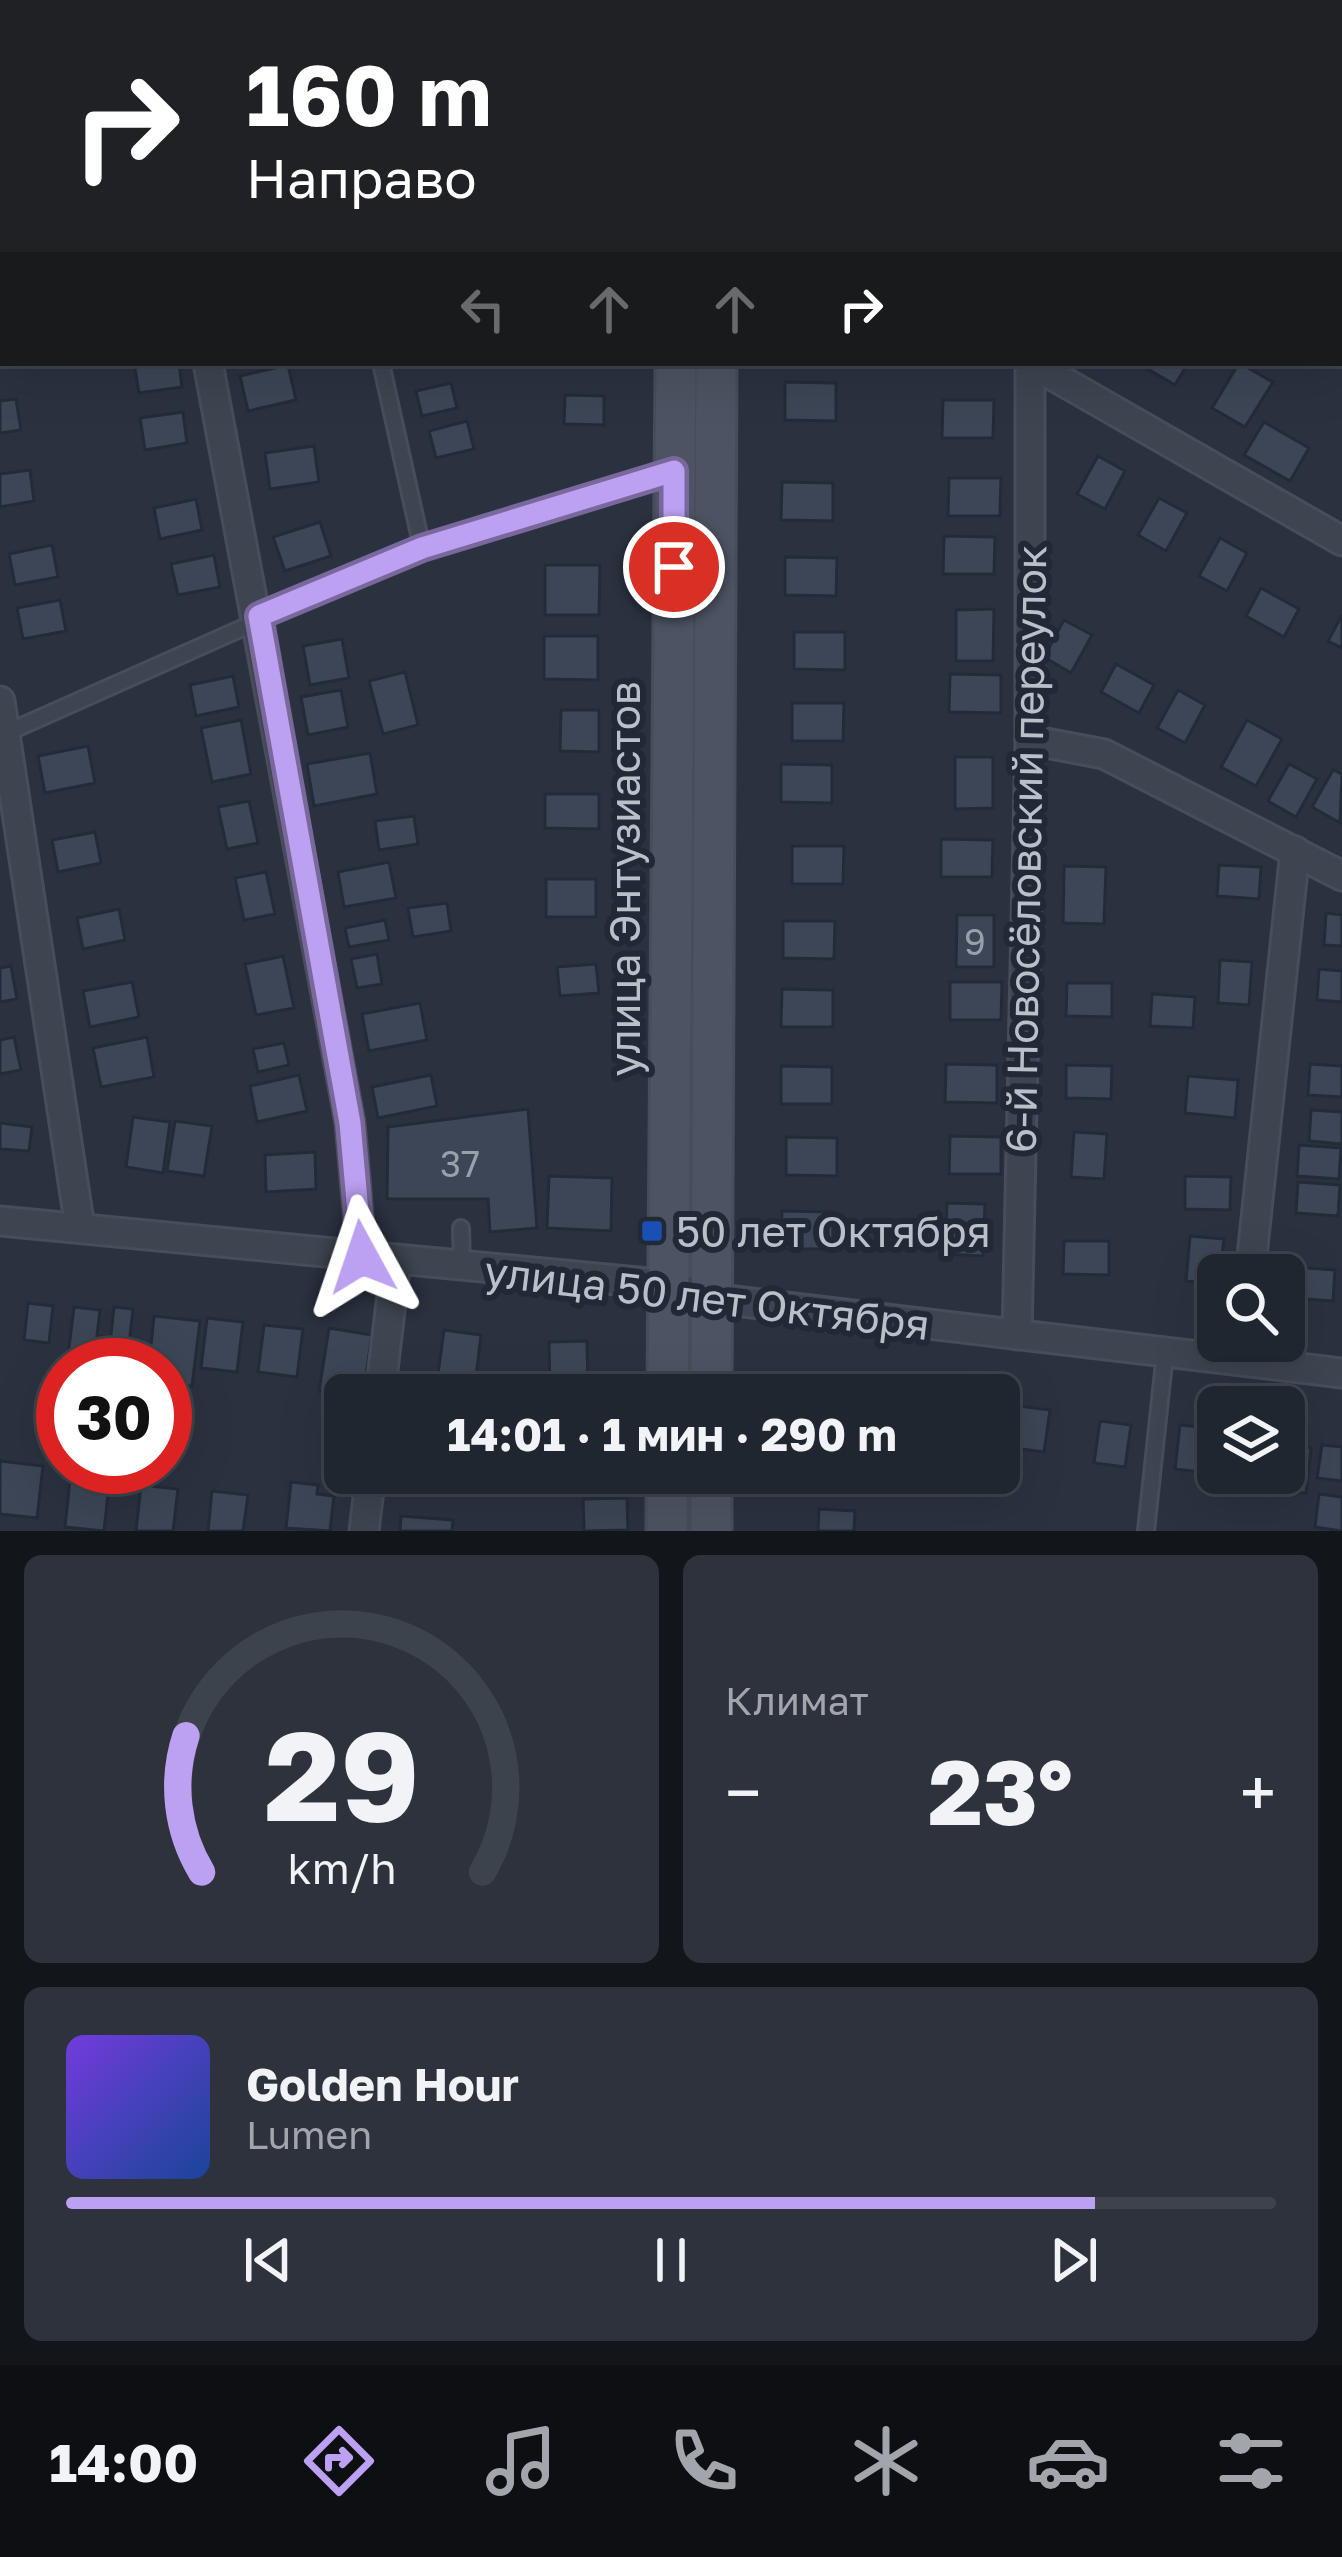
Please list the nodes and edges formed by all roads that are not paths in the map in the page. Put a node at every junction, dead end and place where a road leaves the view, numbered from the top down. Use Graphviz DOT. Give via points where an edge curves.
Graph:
graph roads {
  1 [pos="209,366"];
  2 [pos="382,366"];
  3 [pos="676,366"];
  4 [pos="716,366"];
  5 [pos="1030,366"];
  6 [pos="1035,366"];
  7 [pos="674,471"];
  8 [pos="1342,541"];
  9 [pos="422,548"];
  10 [pos="259,616"];
  11 [pos="0,701"];
  12 [pos="3,735"];
  13 [pos="1030,740"];
  14 [pos="1295,851"];
  15 [pos="1342,876"];
  16 [pos="0,1220"];
  17 [pos="80,1228"];
  18 [pos="461,1228"];
  19 [pos="1252,1254"];
  20 [pos="362,1257"];
  21 [pos="396,1261"];
  22 [pos="462,1266"];
  23 [pos="669,1285"];
  24 [pos="710,1298"];
  25 [pos="1017,1336"];
  26 [pos="1165,1353"];
  27 [pos="1197,1353"];
  28 [pos="1290,1362"];
  29 [pos="1342,1373"];
  30 [pos="383,1374"];
  31 [pos="668,1374"];
  32 [pos="711,1374"];
  33 [pos="368,1494"];
  34 [pos="667,1494"];
  35 [pos="711,1494"];
  36 [pos="364,1531"];
  37 [pos="667,1531"];
  38 [pos="711,1531"];
  39 [pos="1146,1531"];
  1 -- 10 [label="street"];
  2 -- 9 [label="lane"];
  3 -- 7 [label="main road, улица Энтузиастов"];
  4 -- 24 [label="main road, улица Энтузиастов"];
  5 -- 13 [label="street, 6-й Новосёловский переулок"];
  6 -- 8 [label="street"];
  7 -- 9 [label="lane"];
  7 -- 23 [label="main road, улица Энтузиастов"];
  9 -- 10 [label="lane"];
  10 -- 12 [label="lane"];
  10 -- 20 [label="street" via="350,1123"];
  11 -- 12 [label="street"];
  12 -- 17 [label="street"];
  13 -- 14 [label="street" via="1104,754"];
  13 -- 25 [label="street, 6-й Новосёловский переулок"];
  14 -- 15 [label="street"];
  14 -- 19 [label="street"];
  16 -- 17 [label="street, улица 50 лет Октября"];
  17 -- 20 [label="street, улица 50 лет Октября"];
  18 -- 22 [label="lane"];
  20 -- 21 [label="street, улица 50 лет Октября"];
  21 -- 22 [label="street, улица 50 лет Октября"];
  21 -- 30 [label="street"];
  22 -- 23 [label="street, улица 50 лет Октября"];
  23 -- 24 [label="street, улица 50 лет Октября"];
  23 -- 31 [label="main road, улица Энтузиастов"];
  24 -- 25 [label="street, улица 50 лет Октября"];
  24 -- 32 [label="main road, улица Энтузиастов"];
  25 -- 26 [label="street, улица 50 лет Октября"];
  26 -- 27 [label="street, улица 50 лет Октября"];
  26 -- 39 [label="lane"];
  28 -- 29 [label="street, улица 50 лет Октября"];
  33 -- 36 [label="street"];
  34 -- 37 [label="main road"];
  35 -- 38 [label="main road"];
}
